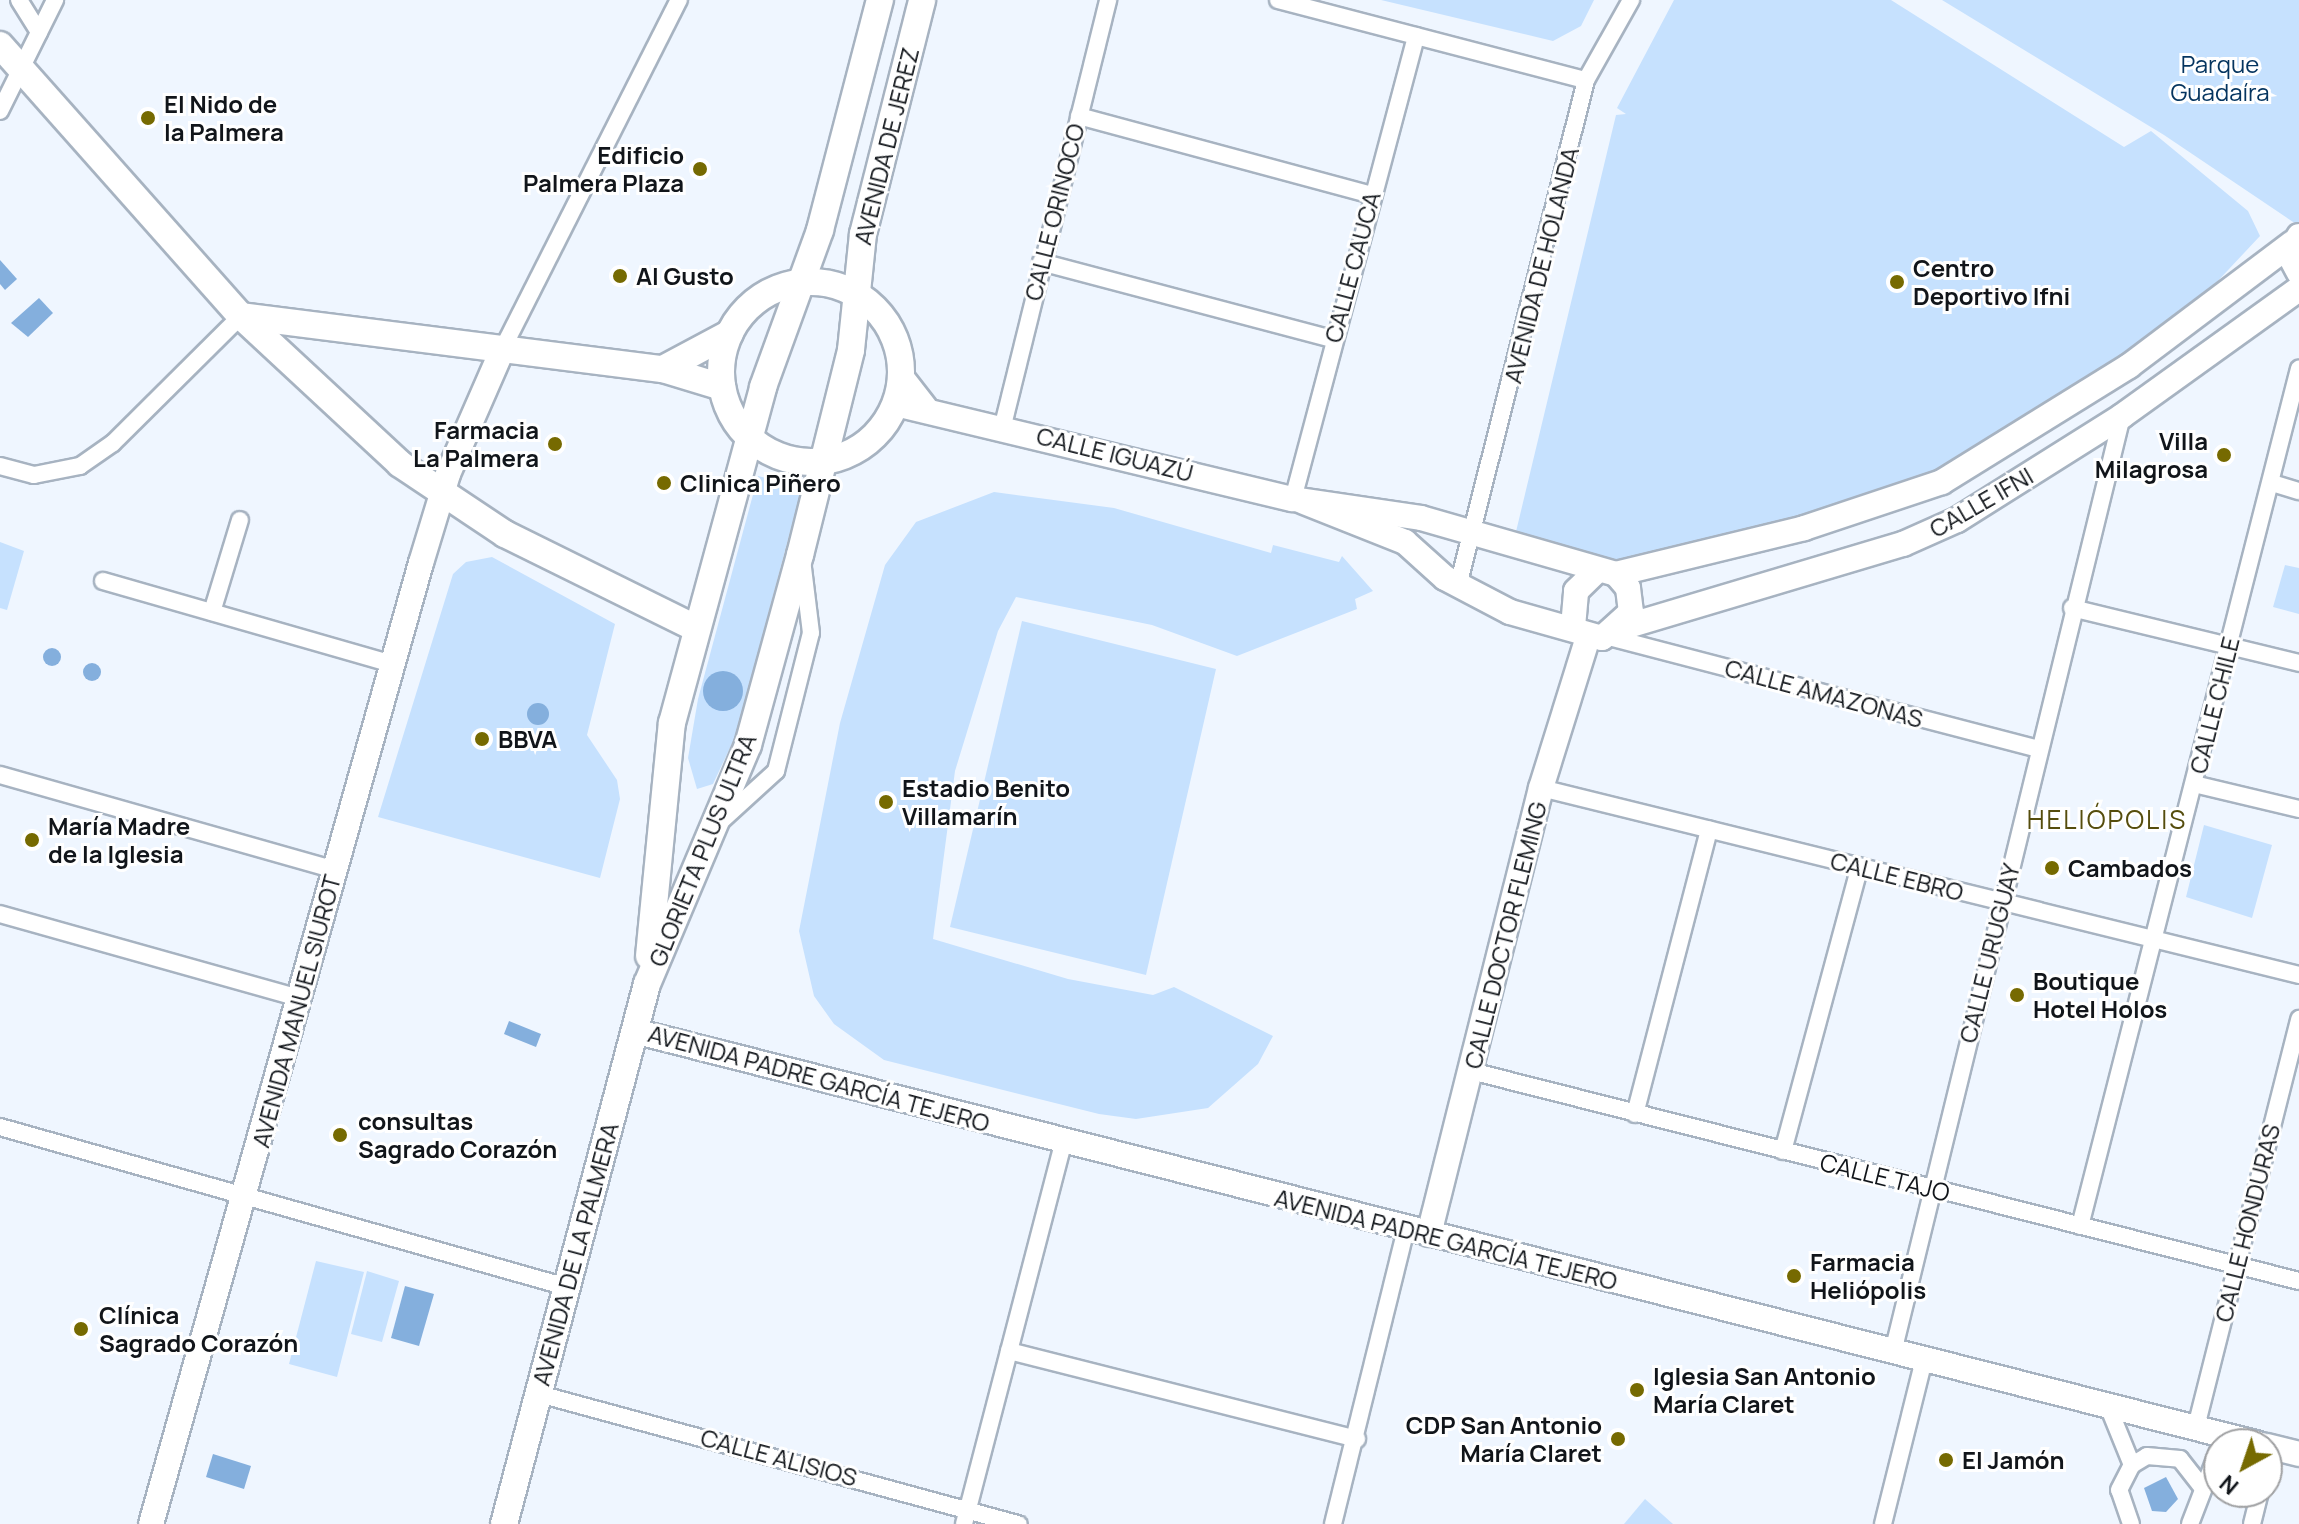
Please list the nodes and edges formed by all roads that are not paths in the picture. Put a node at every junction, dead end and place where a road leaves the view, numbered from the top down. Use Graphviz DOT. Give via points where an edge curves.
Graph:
graph roads {
  1 [pos="19,0"];
  2 [pos="55,0"];
  3 [pos="679,0"];
  4 [pos="880,0"];
  5 [pos="922,0"];
  6 [pos="1108,0"];
  7 [pos="1278,0"];
  8 [pos="1631,0"];
  9 [pos="39,32"];
  10 [pos="1416,36"];
  11 [pos="0,45"];
  12 [pos="19,73"];
  13 [pos="1586,80"];
  14 [pos="0,111"];
  15 [pos="1079,116"];
  16 [pos="1372,195"];
  17 [pos="2296,240"];
  18 [pos="1041,262"];
  19 [pos="2299,273"];
  20 [pos="804,281"];
  21 [pos="2299,289"];
  22 [pos="856,293"];
  23 [pos="241,316"];
  24 [pos="730,333"];
  25 [pos="1332,339"];
  26 [pos="503,348"];
  27 [pos="663,369"];
  28 [pos="2299,369"];
  29 [pos="722,387"];
  30 [pos="899,391"];
  31 [pos="2122,416"];
  32 [pos="1003,425"];
  33 [pos="750,438"];
  34 [pos="824,461"];
  35 [pos="0,466"];
  36 [pos="2272,483"];
  37 [pos="2299,491"];
  38 [pos="441,497"];
  39 [pos="1299,500"];
  40 [pos="240,520"];
  41 [pos="1474,538"];
  42 [pos="800,555"];
  43 [pos="1607,572"];
  44 [pos="103,581"];
  45 [pos="1458,586"];
  46 [pos="2072,608"];
  47 [pos="212,612"];
  48 [pos="695,628"];
  49 [pos="1598,632"];
  50 [pos="2229,646"];
  51 [pos="2299,663"];
  52 [pos="393,664"];
  53 [pos="2038,749"];
  54 [pos="0,775"];
  55 [pos="2194,784"];
  56 [pos="1541,788"];
  57 [pos="2299,809"];
  58 [pos="713,828"];
  59 [pos="1709,829"];
  60 [pos="1860,866"];
  61 [pos="335,870"];
  62 [pos="2001,901"];
  63 [pos="0,914"];
  64 [pos="2155,939"];
  65 [pos="2299,975"];
  66 [pos="647,984"];
  67 [pos="299,998"];
  68 [pos="2299,1019"];
  69 [pos="634,1031"];
  70 [pos="1471,1071"];
  71 [pos="1635,1114"];
  72 [pos="0,1127"];
  73 [pos="1064,1141"];
  74 [pos="1783,1151"];
  75 [pos="1932,1189"];
  76 [pos="244,1199"];
  77 [pos="2080,1226"];
  78 [pos="1417,1232"];
  79 [pos="2237,1265"];
  80 [pos="2299,1281"];
  81 [pos="567,1287"];
  82 [pos="1009,1351"];
  83 [pos="1893,1352"];
  84 [pos="1924,1360"];
  85 [pos="539,1394"];
  86 [pos="2108,1406"];
  87 [pos="2196,1427"];
  88 [pos="2203,1431"];
  89 [pos="1357,1439"];
  90 [pos="2132,1465"];
  91 [pos="2203,1482"];
  92 [pos="2201,1486"];
  93 [pos="966,1516"];
  94 [pos="151,1524"];
  95 [pos="504,1524"];
  96 [pos="1019,1524"];
  97 [pos="1333,1524"];
  98 [pos="1883,1524"];
  99 [pos="2131,1524"];
  100 [pos="2190,1524"];
  1 -- 9 [label="street"];
  2 -- 9 [label="street"];
  3 -- 26 [label="street"];
  4 -- 20 [label="main road, AVENIDA DE JEREZ"];
  5 -- 22 [label="main road, AVENIDA DE JEREZ" via="863,234"];
  6 -- 15 [label="street, CALLE ORINOCO"];
  7 -- 10 [label="street"];
  8 -- 13 [label="street, AVENIDA DE HOLANDA"];
  9 -- 12 [label="street"];
  10 -- 13 [label="street"];
  10 -- 16 [label="street, CALLE CAUCA"];
  11 -- 12 [label="main road"];
  12 -- 14 [label="street"];
  12 -- 23 [label="main road"];
  13 -- 41 [label="street, AVENIDA DE HOLANDA"];
  15 -- 16 [label="street"];
  15 -- 18 [label="street, CALLE ORINOCO"];
  16 -- 25 [label="street, CALLE CAUCA"];
  17 -- 19 [label="street" via="2290,259"];
  17 -- 43 [label="street, CALLE IFNI" via="2129,366 1942,482 1804,528"];
  18 -- 25 [label="street"];
  18 -- 32 [label="street, CALLE ORINOCO"];
  20 -- 22 [label="main road"];
  20 -- 24 [label="main road" via="756,300"];
  20 -- 33 [label="main road, GLORIETA PLUS ULTRA"];
  21 -- 31 [label="street, CALLE IFNI"];
  22 -- 30 [label="main road" via="891,329"];
  22 -- 34 [label="main road, GLORIETA PLUS ULTRA"];
  23 -- 26 [label="main road"];
  23 -- 35 [label="street" via="113,443 80,466 34,475"];
  23 -- 38 [label="main road"];
  24 -- 27 [label="main road"];
  24 -- 29 [label="main road"];
  25 -- 39 [label="street, CALLE CAUCA"];
  26 -- 27 [label="main road"];
  26 -- 38 [label="street, AVENIDA MANUEL SIUROT"];
  27 -- 29 [label="main road"];
  28 -- 36 [label="street, CALLE CHILE"];
  29 -- 33 [label="main road"];
  30 -- 32 [label="street, CALLE IGUAZÚ" via="925,407"];
  30 -- 34 [label="main road" via="869,442"];
  31 -- 46 [label="street, CALLE URUGUAY"];
  31 -- 49 [label="street, CALLE IFNI" via="1957,520 1903,544"];
  32 -- 39 [label="street, CALLE IGUAZÚ"];
  33 -- 34 [label="main road" via="785,457"];
  33 -- 48 [label="main road, GLORIETA PLUS ULTRA"];
  34 -- 42 [label="main road, GLORIETA PLUS ULTRA"];
  36 -- 37 [label="street"];
  36 -- 50 [label="street, CALLE CHILE"];
  38 -- 48 [label="main road"];
  38 -- 52 [label="street, AVENIDA MANUEL SIUROT"];
  39 -- 41 [label="street, CALLE IGUAZÚ" via="1372,507"];
  39 -- 45 [label="street, CALLE IGUAZÚ" via="1405,542"];
  40 -- 47 [label="street"];
  41 -- 43 [label="street, CALLE IGUAZÚ"];
  41 -- 45 [label="street, AVENIDA DE HOLANDA"];
  42 -- 58 [label="main road, GLORIETA PLUS ULTRA" via="748,745"];
  42 -- 58 [label="street" via="811,633 776,771"];
  43 -- 49 [label="street" via="1576,591"];
  43 -- 49 [label="street" via="1632,600"];
  44 -- 47 [label="street"];
  45 -- 49 [label="street, CALLE IGUAZÚ" via="1510,612"];
  46 -- 50 [label="street"];
  46 -- 53 [label="street, CALLE URUGUAY"];
  47 -- 52 [label="street"];
  48 -- 66 [label="main road, GLORIETA PLUS ULTRA" via="672,723"];
  49 -- 53 [label="street, CALLE AMAZONAS"];
  49 -- 56 [label="street, CALLE DOCTOR FLEMING"];
  50 -- 51 [label="street"];
  50 -- 55 [label="street, CALLE CHILE"];
  52 -- 61 [label="street, AVENIDA MANUEL SIUROT"];
  53 -- 62 [label="street, CALLE URUGUAY"];
  54 -- 61 [label="street"];
  55 -- 57 [label="street"];
  55 -- 64 [label="street, CALLE CHILE"];
  56 -- 59 [label="street, CALLE EBRO"];
  56 -- 70 [label="street, CALLE DOCTOR FLEMING"];
  58 -- 66 [label="main road, GLORIETA PLUS ULTRA"];
  59 -- 60 [label="street, CALLE EBRO"];
  59 -- 71 [label="street"];
  60 -- 62 [label="street, CALLE EBRO"];
  60 -- 74 [label="street"];
  61 -- 67 [label="street, AVENIDA MANUEL SIUROT"];
  62 -- 64 [label="street, CALLE EBRO"];
  62 -- 75 [label="street, CALLE URUGUAY"];
  63 -- 67 [label="street"];
  64 -- 65 [label="street, CALLE EBRO"];
  64 -- 77 [label="street, CALLE CHILE"];
  66 -- 69 [label="main road, AVENIDA DE LA PALMERA"];
  67 -- 76 [label="street, AVENIDA MANUEL SIUROT"];
  68 -- 79 [label="street, CALLE HONDURAS"];
  69 -- 73 [label="street, AVENIDA PADRE GARCÍA TEJERO"];
  69 -- 81 [label="main road, AVENIDA DE LA PALMERA"];
  70 -- 71 [label="street, CALLE TAJO"];
  70 -- 78 [label="street, CALLE DOCTOR FLEMING"];
  71 -- 74 [label="street, CALLE TAJO"];
  72 -- 76 [label="street"];
  73 -- 78 [label="street, AVENIDA PADRE GARCÍA TEJERO"];
  73 -- 82 [label="street"];
  74 -- 75 [label="street, CALLE TAJO"];
  75 -- 77 [label="street, CALLE TAJO"];
  75 -- 83 [label="street, CALLE URUGUAY"];
  76 -- 81 [label="street"];
  76 -- 94 [label="street, AVENIDA MANUEL SIUROT"];
  77 -- 79 [label="street, CALLE TAJO"];
  78 -- 83 [label="street, AVENIDA PADRE GARCÍA TEJERO"];
  78 -- 89 [label="street"];
  79 -- 80 [label="street, CALLE TAJO"];
  79 -- 87 [label="street, CALLE HONDURAS"];
  81 -- 85 [label="main road, AVENIDA DE LA PALMERA"];
  82 -- 89 [label="street"];
  82 -- 93 [label="street"];
  83 -- 84 [label="street, AVENIDA PADRE GARCÍA TEJERO"];
  84 -- 86 [label="street, AVENIDA PADRE GARCÍA TEJERO"];
  84 -- 98 [label="street"];
  85 -- 93 [label="street, CALLE ALISIOS"];
  85 -- 95 [label="main road, AVENIDA DE LA PALMERA"];
  86 -- 87 [label="street, AVENIDA PADRE GARCÍA TEJERO"];
  86 -- 90 [label="street"];
  87 -- 88 [label="street, AVENIDA PADRE GARCÍA TEJERO"];
  89 -- 97 [label="street"];
  90 -- 92 [label="street" via="2147,1456 2180,1459"];
  90 -- 99 [label="street" via="2119,1490"];
  91 -- 92 [label="street"];
  92 -- 100 [label="street"];
  93 -- 96 [label="street, CALLE ALISIOS"];
}
